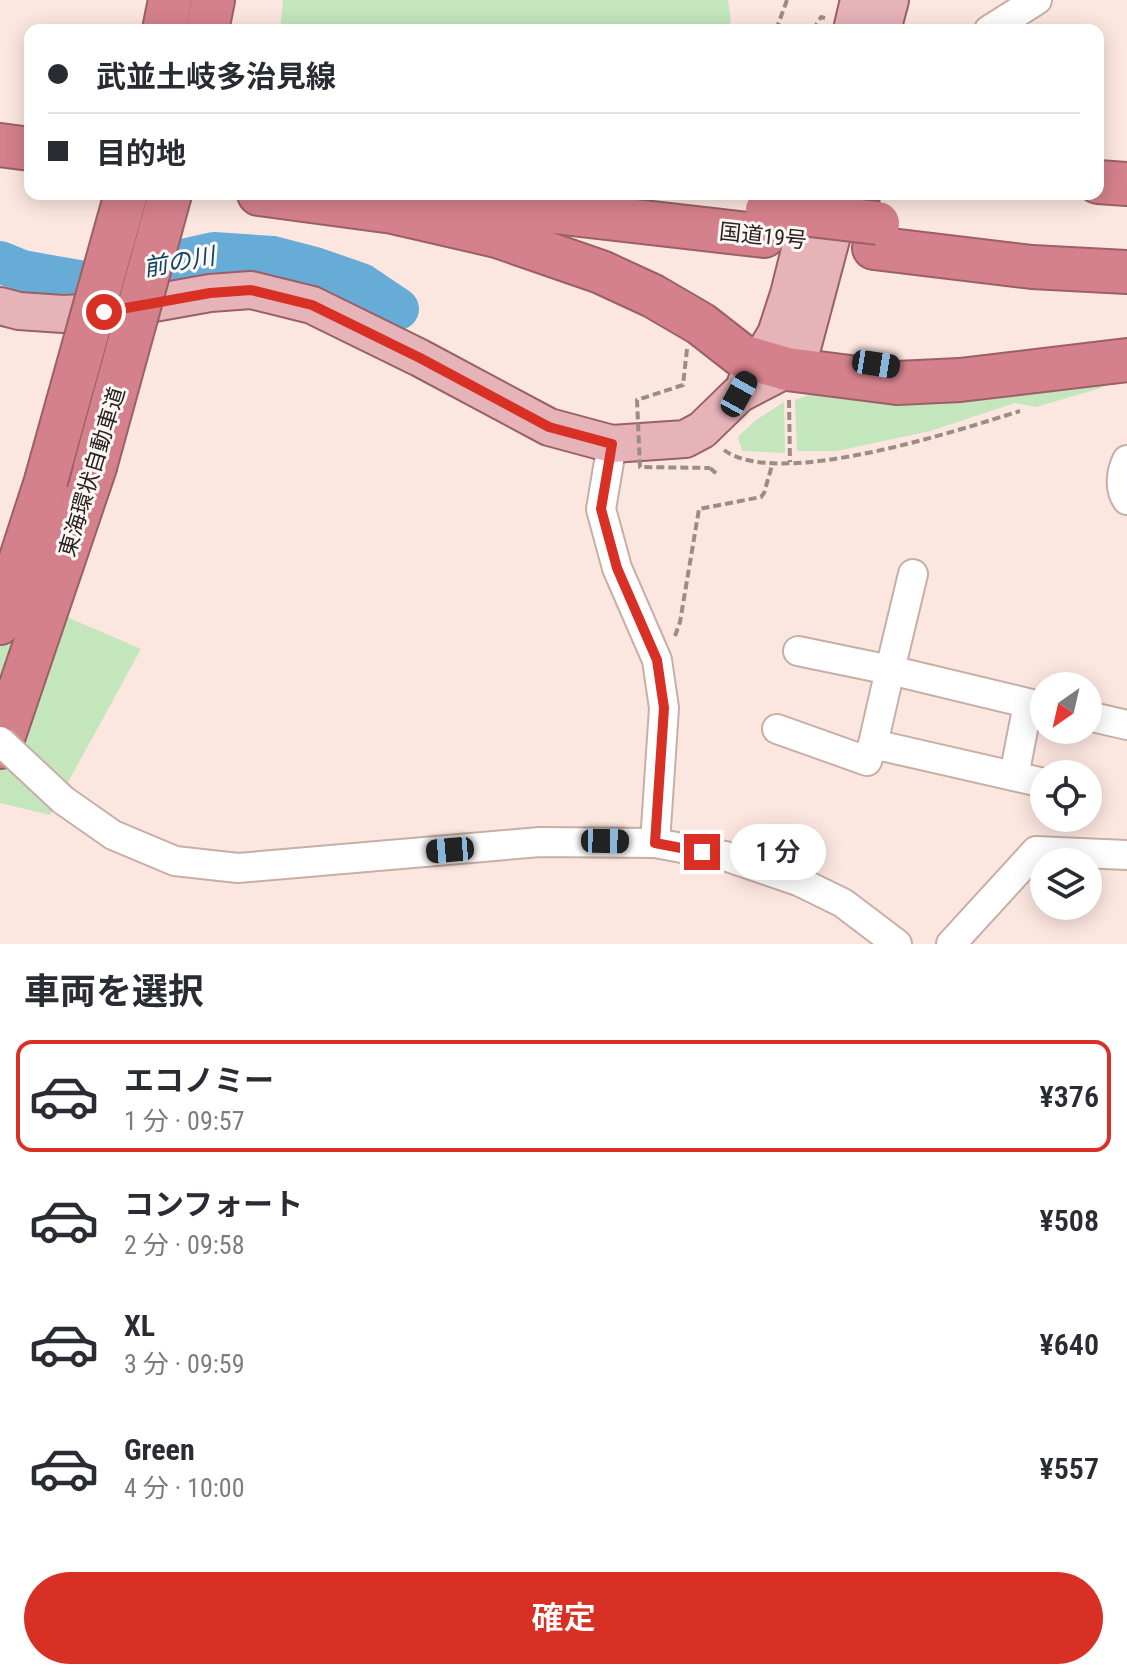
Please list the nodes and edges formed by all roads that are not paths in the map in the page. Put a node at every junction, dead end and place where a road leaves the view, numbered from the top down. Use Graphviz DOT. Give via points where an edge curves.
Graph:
graph roads {
  1 [pos="170,0"];
  2 [pos="213,0"];
  3 [pos="859,0"];
  4 [pos="890,0"];
  5 [pos="1037,0"];
  6 [pos="165,24"];
  7 [pos="208,24"];
  8 [pos="853,24"];
  9 [pos="884,24"];
  10 [pos="999,24"];
  11 [pos="1104,182"];
  12 [pos="1127,184"];
  13 [pos="124,200"];
  14 [pos="168,200"];
  15 [pos="304,200"];
  16 [pos="475,200"];
  17 [pos="664,200"];
  18 [pos="812,200"];
  19 [pos="841,200"];
  20 [pos="766,223"];
  21 [pos="876,235"];
  22 [pos="1127,244"];
  23 [pos="1127,272"];
  24 [pos="0,306"];
  25 [pos="1127,348"];
  26 [pos="1127,360"];
  27 [pos="775,375"];
  28 [pos="612,444"];
  29 [pos="1127,460"];
  30 [pos="1127,500"];
  31 [pos="913,574"];
  32 [pos="0,623"];
  33 [pos="798,651"];
  34 [pos="890,670"];
  35 [pos="1030,704"];
  36 [pos="1102,719"];
  37 [pos="1030,724"];
  38 [pos="1127,725"];
  39 [pos="777,729"];
  40 [pos="0,744"];
  41 [pos="873,744"];
  42 [pos="1014,776"];
  43 [pos="1030,780"];
  44 [pos="655,843"];
  45 [pos="1127,855"];
  46 [pos="897,944"];
  47 [pos="951,944"];
  1 -- 6 [label="highway"];
  2 -- 7 [label="highway"];
  3 -- 8 [label="main road"];
  4 -- 9 [label="main road"];
  5 -- 10 [label="street"];
  11 -- 12 [label="highway"];
  13 -- 32 [label="highway, 東海環状自動車道, bridge" via="46,481"];
  14 -- 40 [label="highway, 東海環状自動車道, bridge" via="95,467"];
  15 -- 27 [label="highway" via="393,212 550,253 653,296"];
  16 -- 20 [label="highway, 国道19号"];
  17 -- 20 [label="highway, 国道19号"];
  18 -- 27 [label="main road" via="776,334"];
  19 -- 27 [label="main road"];
  20 -- 21 [label="highway, 国道19号"];
  21 -- 22 [label="highway, 国道19号"];
  21 -- 23 [label="highway, 国道19号" via="1032,267"];
  24 -- 28 [label="main road" via="63,314 104,312 251,290 312,305 549,427"];
  25 -- 27 [label="street"];
  26 -- 27 [label="highway" via="897,383"];
  27 -- 28 [label="main road" via="685,439"];
  28 -- 44 [label="street" via="601,509 617,568 657,660 664,708"];
  29 -- 30 [label="street" via="1122,477"];
  31 -- 34 [label="street"];
  33 -- 34 [label="street"];
  34 -- 35 [label="street"];
  34 -- 41 [label="street"];
  36 -- 38 [label="street"];
  37 -- 42 [label="street"];
  39 -- 41 [label="street" via="867,761"];
  40 -- 44 [label="street, bridge" via="63,800 113,835 175,861 238,868 540,842"];
  41 -- 42 [label="street"];
  42 -- 43 [label="street"];
  44 -- 46 [label="street" via="725,856 798,881 843,903"];
  45 -- 47 [label="street" via="1036,851"];
}
